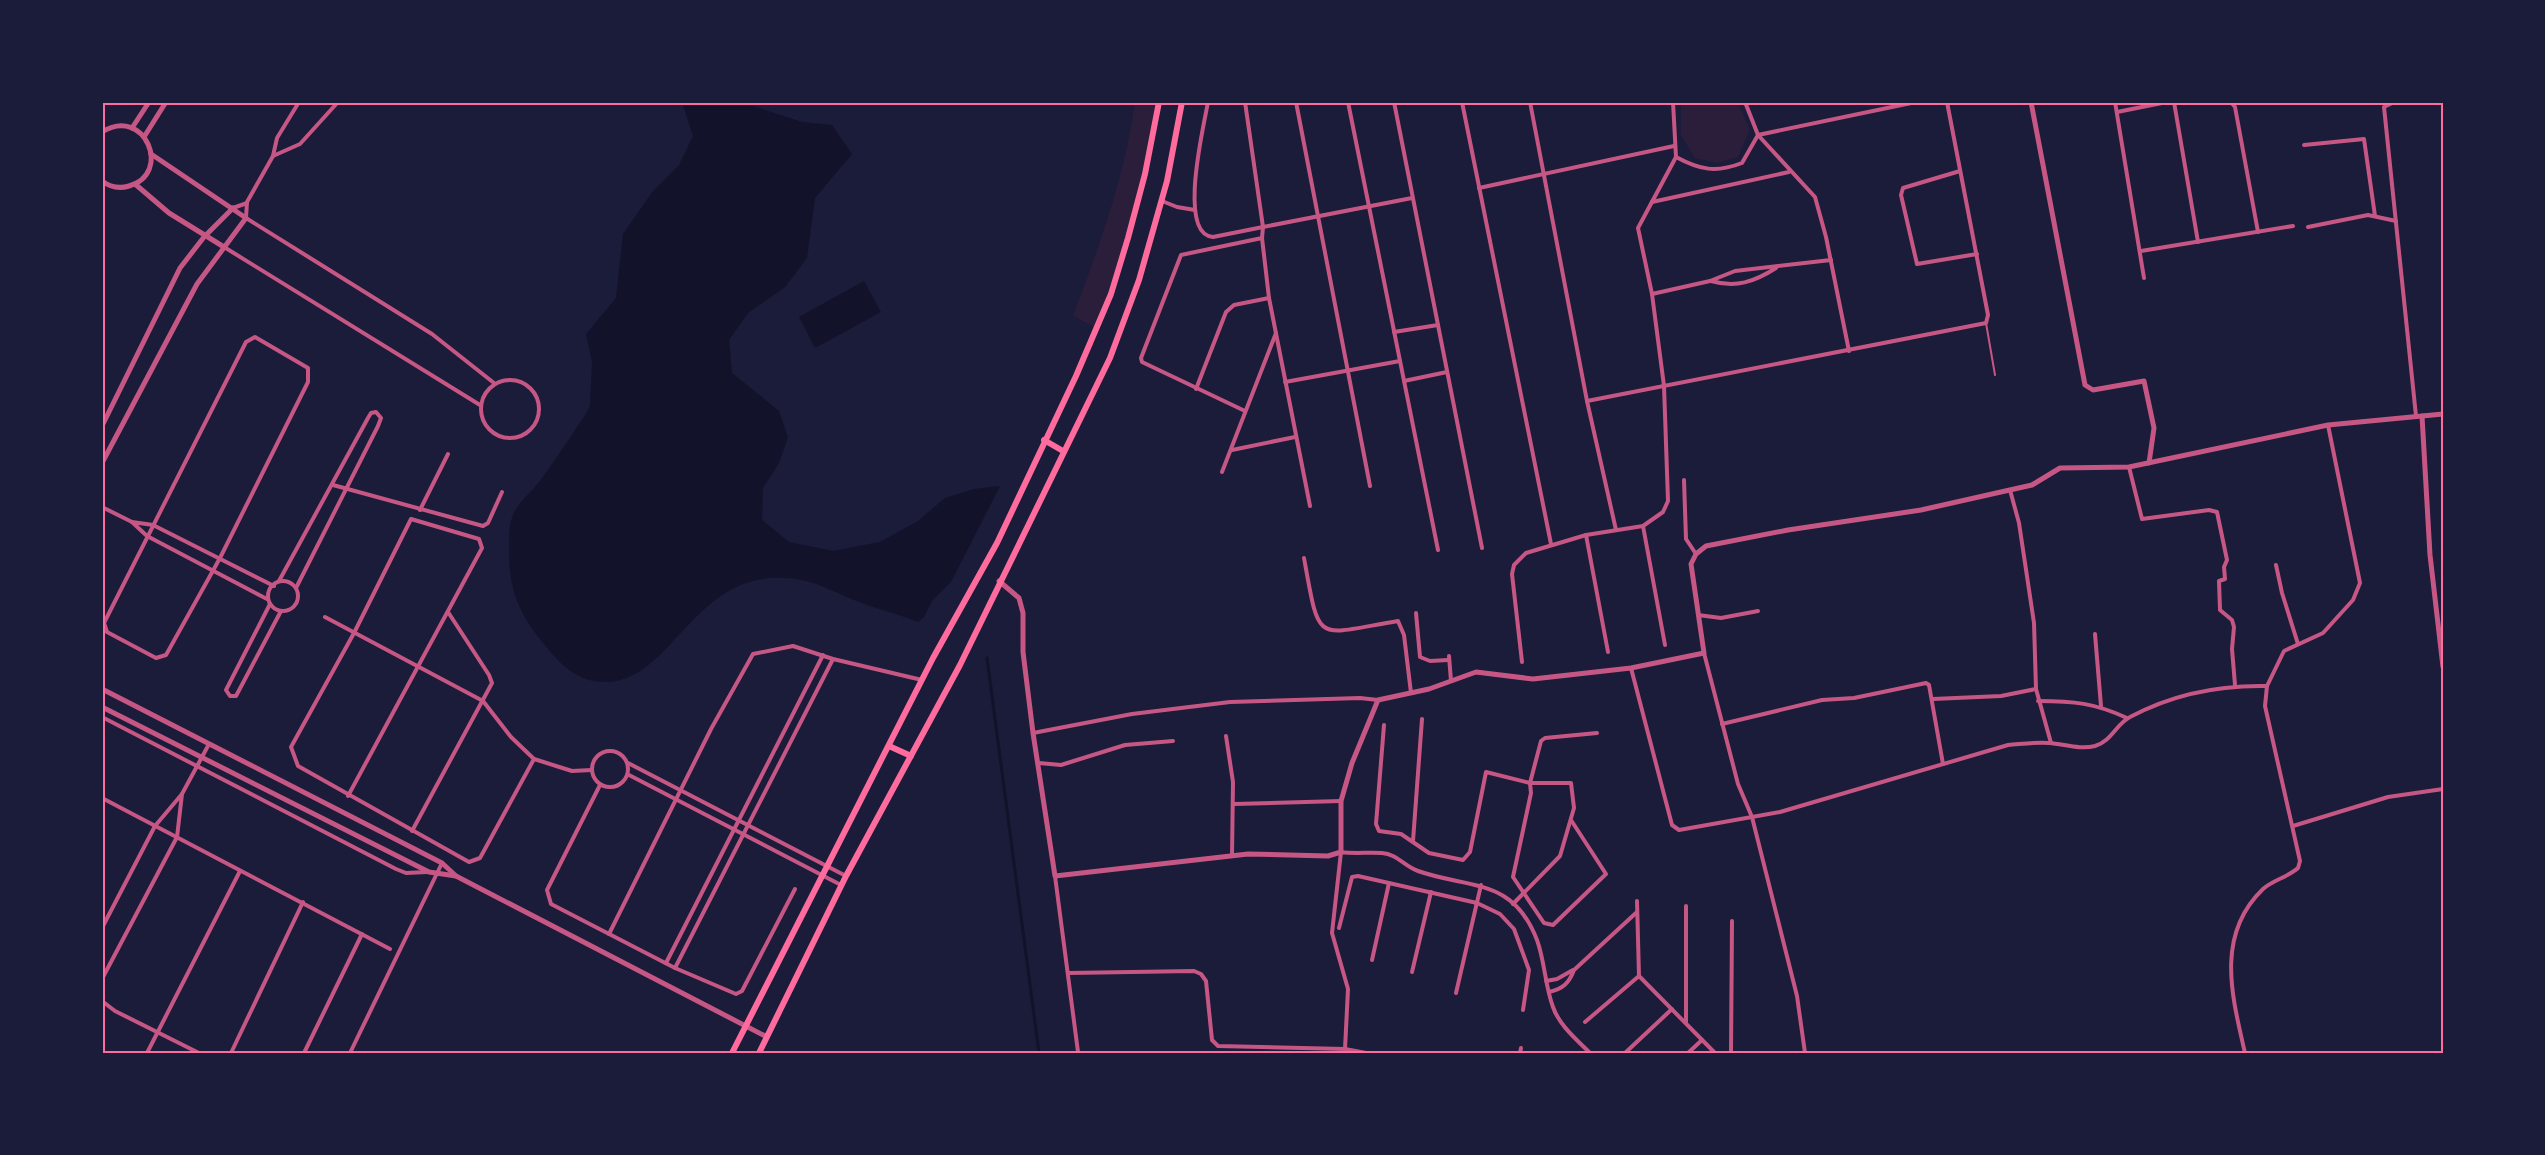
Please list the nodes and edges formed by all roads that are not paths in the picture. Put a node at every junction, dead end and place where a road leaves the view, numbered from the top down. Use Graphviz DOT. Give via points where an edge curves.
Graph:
graph roads {
  1 [pos="149,102"];
  2 [pos="166,102"];
  3 [pos="299,102"];
  4 [pos="338,102"];
  5 [pos="1159,102"];
  6 [pos="1182,102"];
  7 [pos="1208,102"];
  8 [pos="1245,102"];
  9 [pos="1296,102"];
  10 [pos="1348,102"];
  11 [pos="1394,102"];
  12 [pos="1462,102"];
  13 [pos="1530,102"];
  14 [pos="1673,102"];
  15 [pos="1744,102"];
  16 [pos="1916,102"];
  17 [pos="1947,102"];
  18 [pos="2031,102"];
  19 [pos="2115,102"];
  20 [pos="2167,102"];
  21 [pos="2174,102"];
  22 [pos="2231,102"];
  23 [pos="2394,102"];
  24 [pos="2384,104"];
  25 [pos="2117,112"];
  26 [pos="132,128"];
  27 [pos="103,131"];
  28 [pos="1758,135"];
  29 [pos="144,136"];
  30 [pos="2304,145"];
  31 [pos="1674,146"];
  32 [pos="151,154"];
  33 [pos="273,156"];
  34 [pos="1676,157"];
  35 [pos="1960,171"];
  36 [pos="1789,172"];
  37 [pos="1545,175"];
  38 [pos="102,181"];
  39 [pos="135,184"];
  40 [pos="1479,188"];
  41 [pos="1412,198"];
  42 [pos="1162,201"];
  43 [pos="247,202"];
  44 [pos="1651,202"];
  45 [pos="1368,207"];
  46 [pos="233,208"];
  47 [pos="1195,210"];
  48 [pos="1319,216"];
  49 [pos="2375,216"];
  50 [pos="246,218"];
  51 [pos="2396,221"];
  52 [pos="2293,226"];
  53 [pos="2308,227"];
  54 [pos="1263,228"];
  55 [pos="2258,232"];
  56 [pos="204,237"];
  57 [pos="1262,238"];
  58 [pos="2198,242"];
  59 [pos="224,247"];
  60 [pos="2141,251"];
  61 [pos="1977,254"];
  62 [pos="1831,260"];
  63 [pos="1777,268"];
  64 [pos="2144,278"];
  65 [pos="1710,281"];
  66 [pos="1652,294"];
  67 [pos="1269,298"];
  68 [pos="1986,323"];
  69 [pos="1438,325"];
  70 [pos="1276,333"];
  71 [pos="1394,333"];
  72 [pos="1849,351"];
  73 [pos="1400,361"];
  74 [pos="1348,370"];
  75 [pos="1447,372"];
  76 [pos="1995,375"];
  77 [pos="1404,381"];
  78 [pos="1285,382"];
  79 [pos="494,383"];
  80 [pos="1664,386"];
  81 [pos="1196,389"];
  82 [pos="1587,401"];
  83 [pos="480,405"];
  84 [pos="1245,411"];
  85 [pos="2443,414"];
  86 [pos="2419,416"];
  87 [pos="2328,425"];
  88 [pos="102,426"];
  89 [pos="1295,437"];
  90 [pos="1044,440"];
  91 [pos="1063,451"];
  92 [pos="1231,451"];
  93 [pos="448,454"];
  94 [pos="102,463"];
  95 [pos="2149,463"];
  96 [pos="2130,467"];
  97 [pos="1222,472"];
  98 [pos="1684,480"];
  99 [pos="333,485"];
  100 [pos="1371,486"];
  101 [pos="344,490"];
  102 [pos="2010,490"];
  103 [pos="502,492"];
  104 [pos="1310,506"];
  105 [pos="102,507"];
  106 [pos="420,510"];
  107 [pos="132,522"];
  108 [pos="153,525"];
  109 [pos="1643,526"];
  110 [pos="1616,530"];
  111 [pos="1586,535"];
  112 [pos="147,536"];
  113 [pos="1551,544"];
  114 [pos="1482,548"];
  115 [pos="1438,550"];
  116 [pos="1696,554"];
  117 [pos="220,558"];
  118 [pos="1304,558"];
  119 [pos="2276,565"];
  120 [pos="213,571"];
  121 [pos="279,581"];
  122 [pos="999,581"];
  123 [pos="274,586"];
  124 [pos="296,588"];
  125 [pos="267,599"];
  126 [pos="270,604"];
  127 [pos="281,611"];
  128 [pos="1758,611"];
  129 [pos="448,612"];
  130 [pos="1416,613"];
  131 [pos="1697,615"];
  132 [pos="325,617"];
  133 [pos="354,633"];
  134 [pos="2095,634"];
  135 [pos="2298,644"];
  136 [pos="1665,645"];
  137 [pos="1608,652"];
  138 [pos="1704,653"];
  139 [pos="823,655"];
  140 [pos="833,659"];
  141 [pos="1522,662"];
  142 [pos="419,667"];
  143 [pos="2443,667"];
  144 [pos="1631,668"];
  145 [pos="923,680"];
  146 [pos="1451,682"];
  147 [pos="2235,685"];
  148 [pos="2267,686"];
  149 [pos="102,689"];
  150 [pos="2036,689"];
  151 [pos="1411,694"];
  152 [pos="1934,699"];
  153 [pos="1378,700"];
  154 [pos="483,701"];
  155 [pos="2038,701"];
  156 [pos="2102,706"];
  157 [pos="102,707"];
  158 [pos="102,717"];
  159 [pos="2127,718"];
  160 [pos="1422,719"];
  161 [pos="1722,724"];
  162 [pos="1384,725"];
  163 [pos="1033,733"];
  164 [pos="1597,733"];
  165 [pos="1226,736"];
  166 [pos="1173,741"];
  167 [pos="210,743"];
  168 [pos="2050,743"];
  169 [pos="889,746"];
  170 [pos="911,756"];
  171 [pos="203,759"];
  172 [pos="534,759"];
  173 [pos="628,763"];
  174 [pos="1039,763"];
  175 [pos="1943,765"];
  176 [pos="198,767"];
  177 [pos="592,770"];
  178 [pos="629,775"];
  179 [pos="1530,783"];
  180 [pos="600,785"];
  181 [pos="2443,789"];
  182 [pos="681,790"];
  183 [pos="182,795"];
  184 [pos="348,796"];
  185 [pos="102,798"];
  186 [pos="676,800"];
  187 [pos="1341,801"];
  188 [pos="1234,804"];
  189 [pos="1752,816"];
  190 [pos="739,820"];
  191 [pos="1570,820"];
  192 [pos="748,825"];
  193 [pos="155,826"];
  194 [pos="2293,826"];
  195 [pos="734,830"];
  196 [pos="412,831"];
  197 [pos="743,834"];
  198 [pos="177,837"];
  199 [pos="1413,841"];
  200 [pos="1341,852"];
  201 [pos="1232,856"];
  202 [pos="442,863"];
  203 [pos="828,866"];
  204 [pos="240,870"];
  205 [pos="429,872"];
  206 [pos="436,875"];
  207 [pos="456,876"];
  208 [pos="823,876"];
  209 [pos="846,876"];
  210 [pos="1055,876"];
  211 [pos="1389,883"];
  212 [pos="841,885"];
  213 [pos="1481,885"];
  214 [pos="795,889"];
  215 [pos="1431,892"];
  216 [pos="1524,892"];
  217 [pos="1637,901"];
  218 [pos="303,902"];
  219 [pos="1477,903"];
  220 [pos="1513,904"];
  221 [pos="1686,906"];
  222 [pos="1637,911"];
  223 [pos="1732,921"];
  224 [pos="102,928"];
  225 [pos="1339,928"];
  226 [pos="362,934"];
  227 [pos="609,934"];
  228 [pos="390,949"];
  229 [pos="1372,960"];
  230 [pos="666,963"];
  231 [pos="675,968"];
  232 [pos="1574,970"];
  233 [pos="1413,972"];
  234 [pos="1068,973"];
  235 [pos="1639,976"];
  236 [pos="102,979"];
  237 [pos="1546,981"];
  238 [pos="1549,992"];
  239 [pos="1456,993"];
  240 [pos="102,1001"];
  241 [pos="1672,1009"];
  242 [pos="1523,1010"];
  243 [pos="1586,1022"];
  244 [pos="1686,1024"];
  245 [pos="747,1025"];
  246 [pos="158,1030"];
  247 [pos="767,1037"];
  248 [pos="1702,1040"];
  249 [pos="1345,1049"];
  250 [pos="1078,1052"];
  251 [pos="147,1053"];
  252 [pos="199,1053"];
  253 [pos="231,1053"];
  254 [pos="304,1053"];
  255 [pos="350,1053"];
  256 [pos="732,1053"];
  257 [pos="759,1053"];
  258 [pos="1366,1053"];
  259 [pos="1590,1053"];
  260 [pos="1625,1053"];
  261 [pos="1688,1053"];
  262 [pos="1715,1053"];
  263 [pos="1731,1053"];
  264 [pos="1805,1053"];
  265 [pos="2245,1053"];
  1 -- 26 [label="street"];
  2 -- 29 [label="street"];
  3 -- 33 [label="street" via="277,138"];
  4 -- 33 [label="street" via="300,144"];
  5 -- 90 [label="main road" via="1145,174 1111,294"];
  6 -- 42 [label="main road"];
  7 -- 47 [label="street" via="1196,175"];
  8 -- 54 [label="street"];
  9 -- 48 [label="street"];
  10 -- 45 [label="street"];
  11 -- 41 [label="street"];
  12 -- 40 [label="street"];
  13 -- 37 [label="street"];
  14 -- 31 [label="street"];
  15 -- 28 [label="street"];
  16 -- 28 [label="street"];
  17 -- 35 [label="street"];
  18 -- 95 [label="street" via="2088,389 2144,381 2154,428"];
  19 -- 25 [label="street"];
  20 -- 25 [label="street"];
  21 -- 58 [label="street"];
  22 -- 55 [label="street"];
  23 -- 24 [label="street"];
  24 -- 51 [label="street"];
  25 -- 60 [label="street"];
  26 -- 27 [label="street" via="118,126"];
  26 -- 29 [label="street"];
  28 -- 34 [label="street" via="1742,163 1728,168 1712,171"];
  28 -- 36 [label="street"];
  29 -- 32 [label="street"];
  30 -- 49 [label="street" via="2364,140"];
  31 -- 34 [label="street"];
  31 -- 37 [label="street"];
  32 -- 39 [label="street" via="148,172"];
  32 -- 46 [label="street"];
  33 -- 43 [label="street"];
  34 -- 44 [label="street"];
  35 -- 61 [label="street"];
  35 -- 61 [label="street" via="1903,188 1901,195 1917,264"];
  36 -- 44 [label="street"];
  36 -- 62 [label="street" via="1815,197"];
  37 -- 40 [label="street"];
  37 -- 82 [label="street"];
  38 -- 39 [label="street" via="117,188"];
  39 -- 56 [label="street"];
  40 -- 113 [label="street"];
  41 -- 45 [label="street"];
  41 -- 69 [label="street"];
  42 -- 47 [label="street"];
  42 -- 91 [label="main road" via="1117,339"];
  43 -- 46 [label="street"];
  43 -- 50 [label="street"];
  44 -- 66 [label="street" via="1638,228"];
  45 -- 48 [label="street"];
  45 -- 71 [label="street"];
  46 -- 50 [label="street"];
  46 -- 56 [label="street"];
  47 -- 54 [label="street" via="1196,224 1207,237"];
  48 -- 54 [label="street"];
  48 -- 74 [label="street"];
  49 -- 51 [label="street"];
  49 -- 53 [label="street"];
  50 -- 59 [label="street"];
  50 -- 79 [label="street" via="432,334"];
  51 -- 86 [label="street"];
  52 -- 55 [label="street"];
  54 -- 57 [label="street"];
  55 -- 58 [label="street"];
  56 -- 59 [label="street"];
  56 -- 88 [label="street" via="180,268"];
  57 -- 67 [label="street"];
  57 -- 81 [label="street" via="1185,254 1179,260 1141,358 1145,365"];
  58 -- 60 [label="street"];
  59 -- 83 [label="street"];
  59 -- 94 [label="street" via="196,284"];
  60 -- 64 [label="street"];
  61 -- 68 [label="street" via="1988,315"];
  62 -- 63 [label="street"];
  62 -- 72 [label="street"];
  63 -- 65 [label="street" via="1735,271"];
  63 -- 65 [label="street" via="1740,285"];
  65 -- 66 [label="street"];
  66 -- 80 [label="street"];
  67 -- 70 [label="street"];
  67 -- 81 [label="street" via="1234,305 1226,312"];
  68 -- 72 [label="street"];
  68 -- 76 [label="lane"];
  69 -- 71 [label="street"];
  69 -- 75 [label="street"];
  70 -- 78 [label="street"];
  70 -- 84 [label="street"];
  71 -- 73 [label="street"];
  72 -- 80 [label="street"];
  73 -- 74 [label="street"];
  73 -- 77 [label="street"];
  74 -- 78 [label="street"];
  74 -- 100 [label="street"];
  75 -- 77 [label="street"];
  75 -- 114 [label="street"];
  77 -- 115 [label="street"];
  78 -- 89 [label="street"];
  79 -- 83 [label="street" via="484,393"];
  79 -- 83 [label="street" via="522,381 533,390 539,411 530,431 518,438 503,438 490,432 482,420"];
  80 -- 82 [label="street"];
  80 -- 109 [label="street" via="1668,501 1663,512"];
  81 -- 84 [label="street"];
  82 -- 110 [label="street"];
  84 -- 92 [label="street"];
  85 -- 86 [label="street"];
  86 -- 87 [label="street"];
  86 -- 143 [label="street"];
  87 -- 95 [label="street"];
  87 -- 135 [label="street" via="2360,583 2353,600 2323,633"];
  89 -- 92 [label="street"];
  89 -- 104 [label="street"];
  90 -- 91 [label="main road"];
  90 -- 145 [label="main road" via="997,543"];
  91 -- 122 [label="main road"];
  92 -- 97 [label="street"];
  93 -- 106 [label="street"];
  95 -- 96 [label="street"];
  96 -- 102 [label="street" via="2060,468 2032,485"];
  96 -- 147 [label="street" via="2142,519 2217,512 2228,560 2225,579 2219,581 2219,605 2234,627"];
  98 -- 116 [label="street" via="1686,538"];
  99 -- 101 [label="street"];
  99 -- 101 [label="street" via="368,418 376,412 381,418"];
  99 -- 121 [label="street"];
  101 -- 106 [label="street"];
  101 -- 124 [label="street"];
  102 -- 116 [label="street" via="1921,510 1706,546"];
  102 -- 150 [label="street" via="2018,517 2034,623"];
  103 -- 106 [label="street" via="483,526"];
  105 -- 107 [label="street"];
  107 -- 108 [label="street"];
  107 -- 112 [label="street"];
  108 -- 112 [label="street"];
  108 -- 117 [label="street"];
  108 -- 117 [label="street" via="246,342 249,338 259,339 308,368 308,382"];
  109 -- 110 [label="street"];
  109 -- 136 [label="street"];
  110 -- 111 [label="street"];
  111 -- 113 [label="street"];
  111 -- 137 [label="street"];
  112 -- 120 [label="street"];
  112 -- 120 [label="street" via="104,623 107,632 152,656 166,655"];
  113 -- 141 [label="street" via="1520,556 1514,565"];
  116 -- 131 [label="street" via="1692,564"];
  117 -- 120 [label="street"];
  117 -- 123 [label="street"];
  118 -- 151 [label="street" via="1315,615 1327,631 1398,621 1404,635"];
  119 -- 135 [label="street"];
  120 -- 125 [label="street"];
  121 -- 123 [label="street"];
  121 -- 124 [label="street"];
  122 -- 163 [label="street" via="1019,598 1023,614 1023,652"];
  122 -- 170 [label="main road"];
  123 -- 125 [label="street"];
  124 -- 127 [label="street" via="295,604"];
  125 -- 126 [label="street"];
  126 -- 127 [label="street"];
  126 -- 127 [label="street" via="226,690 230,696 236,696"];
  128 -- 131 [label="street" via="1721,618"];
  129 -- 133 [label="street" via="482,548 481,543 411,519"];
  129 -- 142 [label="street"];
  129 -- 154 [label="street" via="491,678"];
  130 -- 146 [label="street" via="1420,657 1430,661 1449,658"];
  131 -- 138 [label="street"];
  132 -- 133 [label="street"];
  133 -- 142 [label="street"];
  133 -- 184 [label="street" via="291,747 298,766"];
  134 -- 156 [label="street"];
  135 -- 148 [label="street" via="2279,657"];
  138 -- 144 [label="street"];
  138 -- 161 [label="street"];
  139 -- 140 [label="street"];
  139 -- 182 [label="street" via="794,646 753,654"];
  139 -- 190 [label="street"];
  140 -- 145 [label="street"];
  140 -- 192 [label="street"];
  142 -- 154 [label="street"];
  142 -- 184 [label="street"];
  144 -- 146 [label="street" via="1533,679 1476,672"];
  144 -- 189 [label="street" via="1675,828 1689,830"];
  145 -- 169 [label="main road"];
  146 -- 151 [label="street"];
  147 -- 148 [label="street"];
  147 -- 159 [label="street" via="2179,694"];
  148 -- 194 [label="street" via="2265,706"];
  149 -- 167 [label="street"];
  150 -- 152 [label="street" via="2001,696"];
  150 -- 155 [label="street"];
  151 -- 153 [label="street"];
  152 -- 161 [label="street" via="1926,683 1854,698 1822,700"];
  152 -- 175 [label="street"];
  153 -- 163 [label="street" via="1230,702 1132,714"];
  153 -- 187 [label="street"];
  154 -- 172 [label="street"];
  154 -- 196 [label="street"];
  155 -- 156 [label="street"];
  155 -- 168 [label="street"];
  156 -- 159 [label="street"];
  157 -- 171 [label="street"];
  158 -- 176 [label="street"];
  159 -- 168 [label="street" via="2108,740 2095,746"];
  160 -- 199 [label="street"];
  161 -- 189 [label="street" via="1738,784"];
  162 -- 199 [label="street" via="1376,824 1379,831 1401,834"];
  163 -- 174 [label="street"];
  164 -- 179 [label="street" via="1545,738"];
  165 -- 188 [label="street"];
  166 -- 174 [label="street" via="1125,745 1061,765"];
  167 -- 171 [label="street"];
  167 -- 202 [label="street"];
  168 -- 175 [label="street" via="2008,745"];
  169 -- 170 [label="main road"];
  169 -- 203 [label="main road"];
  170 -- 209 [label="main road"];
  171 -- 176 [label="street"];
  171 -- 205 [label="street"];
  172 -- 177 [label="street" via="572,771"];
  172 -- 196 [label="street" via="476,862 469,862"];
  173 -- 177 [label="street" via="618,752 606,751 596,758"];
  173 -- 178 [label="street"];
  173 -- 182 [label="street"];
  174 -- 210 [label="street"];
  175 -- 189 [label="street" via="1780,812"];
  176 -- 183 [label="street"];
  176 -- 205 [label="street" via="396,869 406,873"];
  177 -- 180 [label="street"];
  178 -- 180 [label="street" via="618,786"];
  178 -- 186 [label="street"];
  179 -- 191 [label="street" via="1571,783 1574,808"];
  179 -- 199 [label="street" via="1486,772 1470,852 1463,860 1429,853"];
  179 -- 216 [label="street" via="1513,878"];
  180 -- 227 [label="street" via="547,890 551,904"];
  181 -- 194 [label="street" via="2388,797"];
  182 -- 186 [label="street"];
  182 -- 190 [label="street"];
  183 -- 193 [label="street"];
  183 -- 198 [label="street"];
  184 -- 196 [label="street"];
  185 -- 193 [label="street"];
  186 -- 195 [label="street"];
  186 -- 227 [label="street"];
  187 -- 188 [label="street"];
  187 -- 200 [label="street"];
  188 -- 201 [label="street"];
  189 -- 264 [label="street" via="1797,996"];
  190 -- 192 [label="street"];
  190 -- 195 [label="street"];
  191 -- 216 [label="street" via="1560,856"];
  191 -- 216 [label="street" via="1606,874 1553,925 1544,923"];
  192 -- 197 [label="street"];
  192 -- 203 [label="street"];
  193 -- 198 [label="street"];
  193 -- 224 [label="street"];
  194 -- 265 [label="street" via="2298,868 2252,900 2235,929 2231,976"];
  195 -- 197 [label="street"];
  195 -- 230 [label="street"];
  197 -- 208 [label="street"];
  197 -- 231 [label="street"];
  198 -- 204 [label="street"];
  198 -- 236 [label="street"];
  200 -- 201 [label="street" via="1328,856"];
  200 -- 213 [label="street" via="1393,855 1415,870"];
  200 -- 249 [label="street" via="1332,933 1348,989"];
  201 -- 210 [label="street"];
  202 -- 206 [label="street"];
  202 -- 207 [label="street"];
  203 -- 208 [label="main road"];
  203 -- 209 [label="street"];
  204 -- 218 [label="street"];
  204 -- 246 [label="street"];
  205 -- 206 [label="street"];
  206 -- 207 [label="street"];
  206 -- 255 [label="street"];
  207 -- 245 [label="street"];
  208 -- 212 [label="street"];
  208 -- 245 [label="main road"];
  209 -- 212 [label="main road"];
  210 -- 234 [label="street"];
  211 -- 215 [label="street"];
  211 -- 225 [label="street" via="1352,877"];
  211 -- 229 [label="street"];
  212 -- 247 [label="main road"];
  213 -- 219 [label="street"];
  213 -- 220 [label="street"];
  214 -- 231 [label="street" via="742,991 729,993"];
  215 -- 219 [label="street"];
  215 -- 233 [label="street"];
  216 -- 220 [label="street"];
  217 -- 222 [label="street"];
  218 -- 226 [label="street"];
  218 -- 253 [label="street"];
  219 -- 239 [label="street"];
  219 -- 242 [label="street" via="1500,914 1514,929 1529,970"];
  220 -- 237 [label="street" via="1524,915 1537,941"];
  221 -- 244 [label="street"];
  222 -- 232 [label="street"];
  222 -- 235 [label="street"];
  223 -- 263 [label="street"];
  226 -- 228 [label="street"];
  226 -- 254 [label="street"];
  227 -- 230 [label="street"];
  230 -- 231 [label="street"];
  232 -- 237 [label="street"];
  232 -- 238 [label="street" via="1559,990"];
  234 -- 249 [label="street" via="1194,971 1206,981 1212,1040 1218,1046"];
  234 -- 250 [label="street"];
  235 -- 241 [label="street"];
  235 -- 243 [label="street"];
  237 -- 238 [label="street"];
  238 -- 259 [label="street" via="1553,1009 1566,1029"];
  240 -- 246 [label="street"];
  241 -- 244 [label="street"];
  241 -- 260 [label="street"];
  244 -- 248 [label="street"];
  245 -- 247 [label="street"];
  245 -- 256 [label="main road"];
  246 -- 251 [label="street"];
  246 -- 252 [label="street"];
  247 -- 257 [label="main road"];
  248 -- 261 [label="street"];
  248 -- 262 [label="street"];
  249 -- 258 [label="street"];
}
